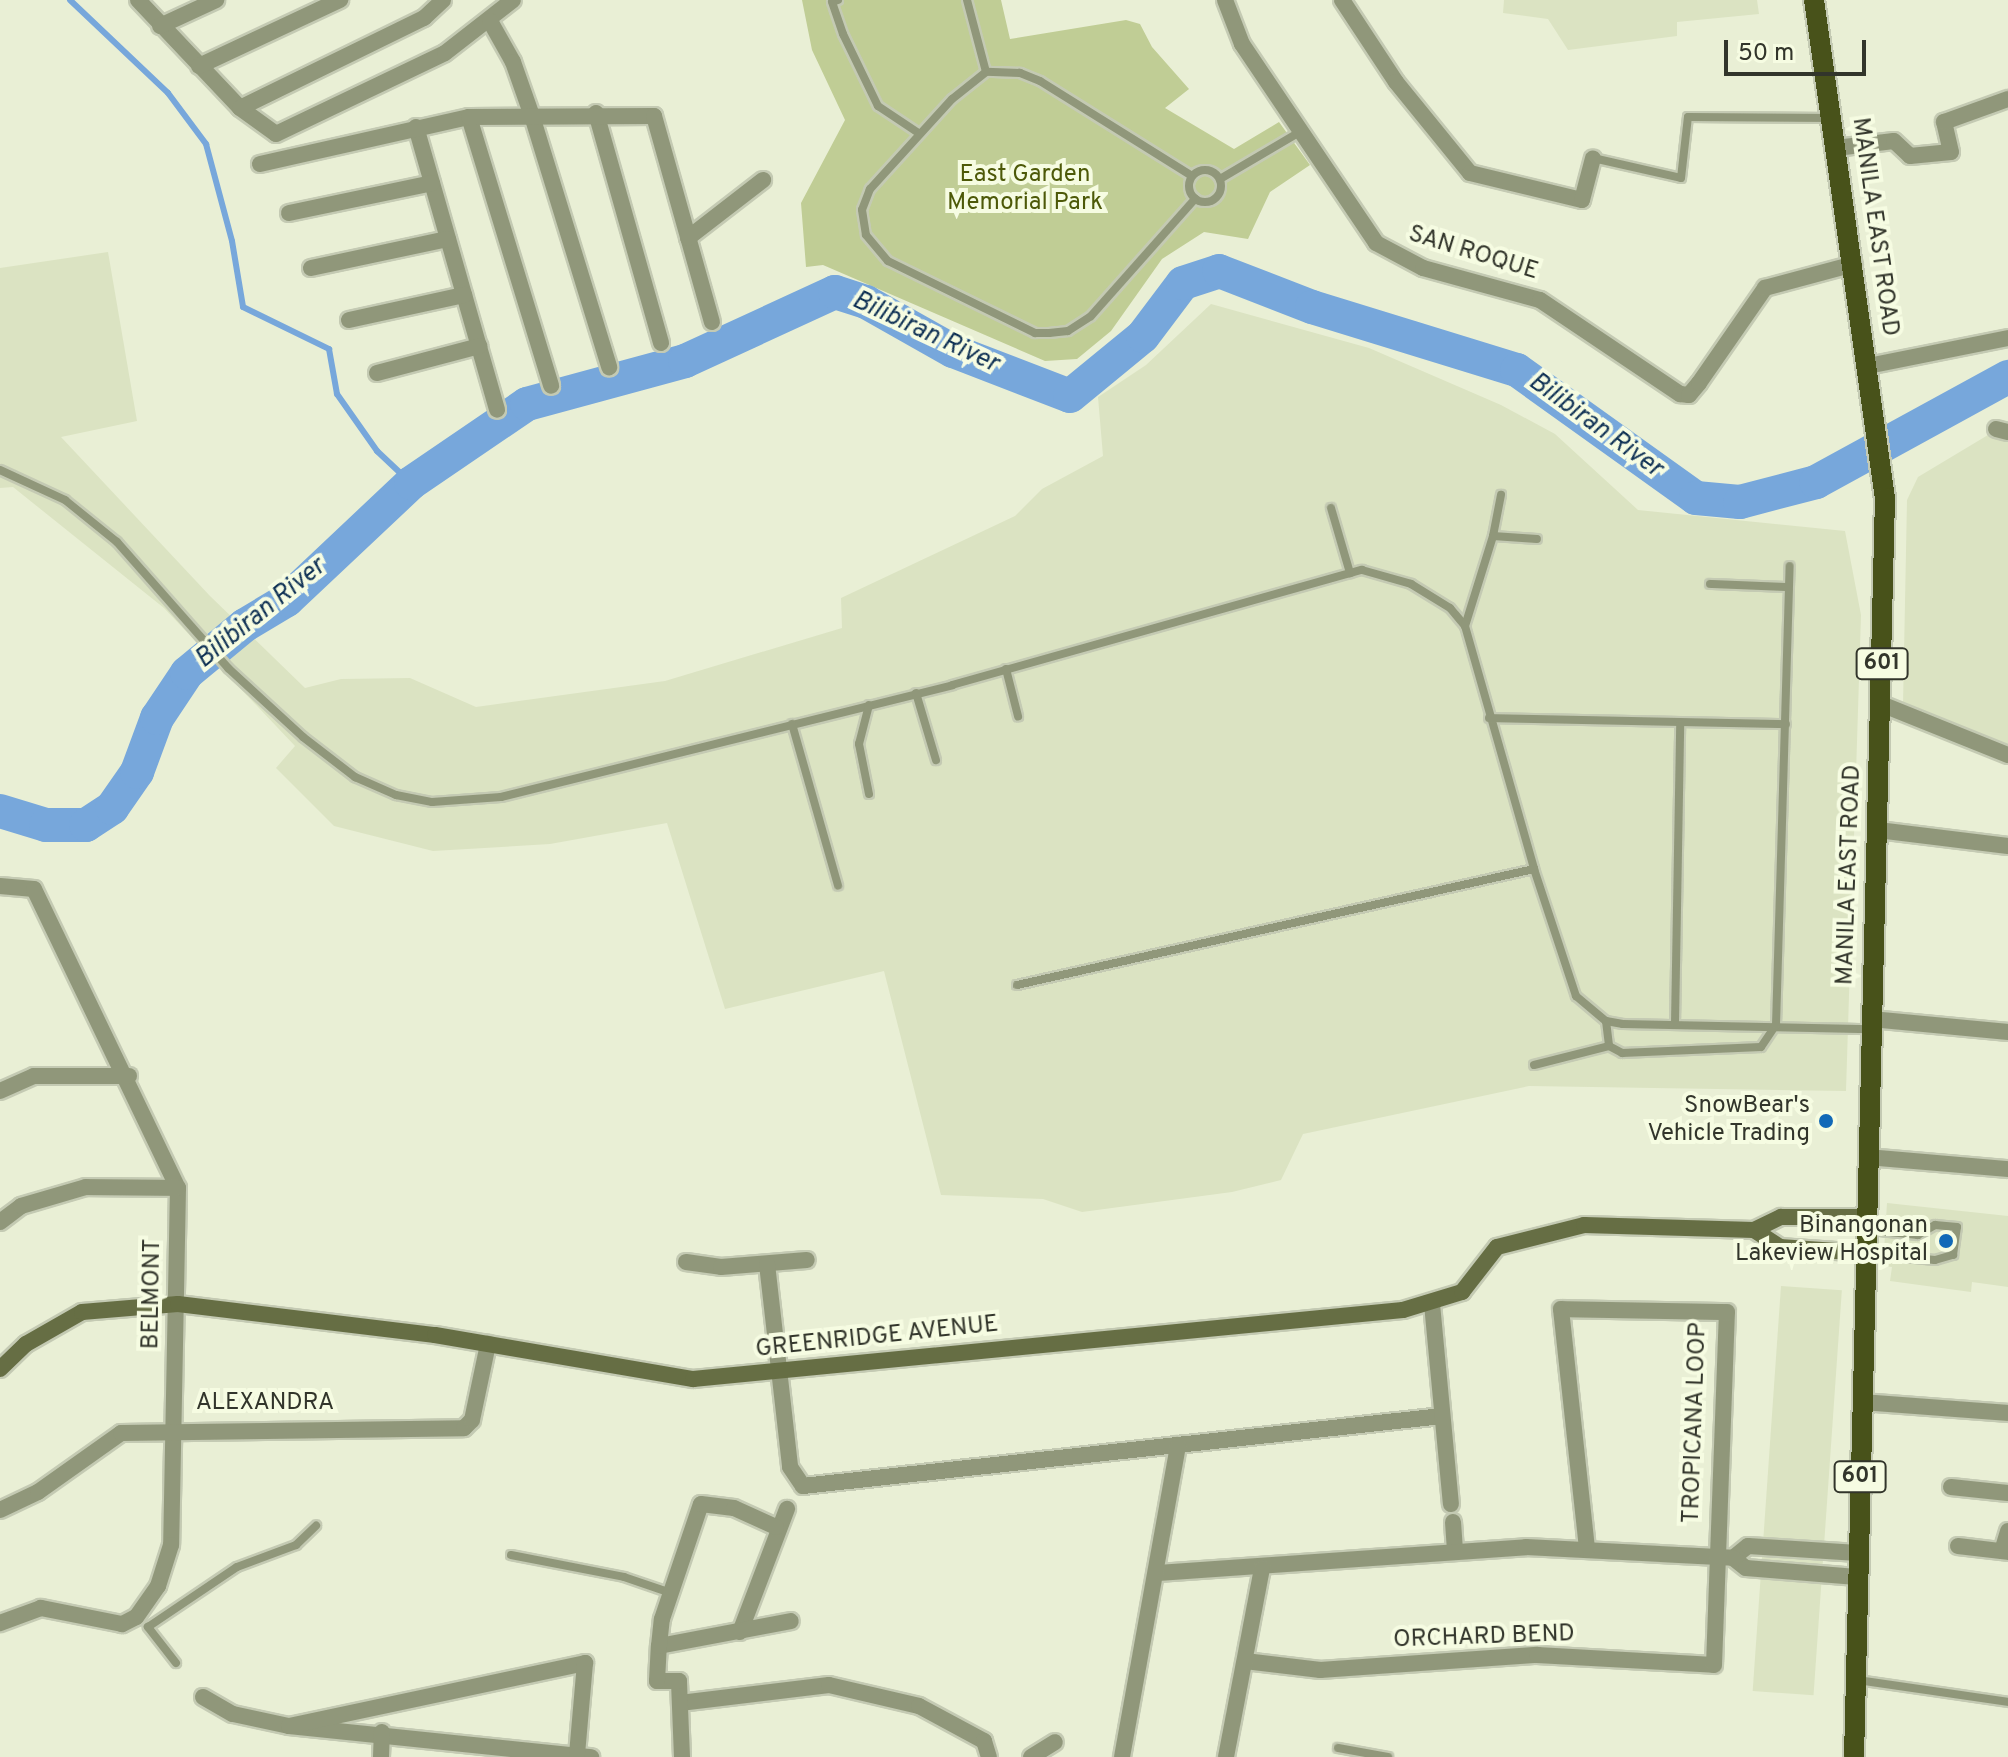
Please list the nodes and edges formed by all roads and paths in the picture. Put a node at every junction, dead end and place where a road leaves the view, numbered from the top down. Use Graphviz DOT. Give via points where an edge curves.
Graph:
graph roads {
  1 [pos="138,0"];
  2 [pos="216,0"];
  3 [pos="340,0"];
  4 [pos="443,0"];
  5 [pos="513,0"];
  6 [pos="838,0"];
  7 [pos="967,0"];
  8 [pos="1225,0"];
  9 [pos="1342,0"];
  10 [pos="1814,0"];
  11 [pos="490,21"];
  12 [pos="160,26"];
  13 [pos="199,66"];
  14 [pos="986,72"];
  15 [pos="2008,99"];
  16 [pos="240,108"];
  17 [pos="596,113"];
  18 [pos="532,116"];
  19 [pos="469,117"];
  20 [pos="1832,118"];
  21 [pos="416,127"];
  22 [pos="1298,133"];
  23 [pos="920,134"];
  24 [pos="1836,148"];
  25 [pos="1593,158"];
  26 [pos="260,164"];
  27 [pos="1192,176"];
  28 [pos="1220,179"];
  29 [pos="763,180"];
  30 [pos="432,183"];
  31 [pos="1195,199"];
  32 [pos="289,213"];
  33 [pos="688,238"];
  34 [pos="448,239"];
  35 [pos="1854,264"];
  36 [pos="311,268"];
  37 [pos="464,295"];
  38 [pos="349,320"];
  39 [pos="712,322"];
  40 [pos="2008,338"];
  41 [pos="661,343"];
  42 [pos="479,346"];
  43 [pos="609,367"];
  44 [pos="1869,372"];
  45 [pos="377,373"];
  46 [pos="551,386"];
  47 [pos="497,410"];
  48 [pos="0,470"];
  49 [pos="1501,495"];
  50 [pos="1331,508"];
  51 [pos="1493,536"];
  52 [pos="1537,539"];
  53 [pos="1790,566"];
  54 [pos="1350,573"];
  55 [pos="1710,584"];
  56 [pos="1788,587"];
  57 [pos="1465,626"];
  58 [pos="1006,669"];
  59 [pos="916,693"];
  60 [pos="1881,704"];
  61 [pos="869,705"];
  62 [pos="1018,716"];
  63 [pos="1489,718"];
  64 [pos="792,724"];
  65 [pos="1680,724"];
  66 [pos="1786,724"];
  67 [pos="2008,755"];
  68 [pos="936,760"];
  69 [pos="869,794"];
  70 [pos="1878,830"];
  71 [pos="2008,846"];
  72 [pos="1534,869"];
  73 [pos="0,886"];
  74 [pos="838,886"];
  75 [pos="1017,985"];
  76 [pos="1606,1021"];
  77 [pos="1675,1023"];
  78 [pos="1871,1024"];
  79 [pos="1776,1025"];
  80 [pos="2008,1032"];
  81 [pos="1609,1046"];
  82 [pos="1534,1065"];
  83 [pos="129,1076"];
  84 [pos="0,1091"];
  85 [pos="1867,1157"];
  86 [pos="2008,1169"];
  87 [pos="178,1188"];
  88 [pos="0,1222"];
  89 [pos="1865,1223"];
  90 [pos="1754,1230"];
  91 [pos="1864,1253"];
  92 [pos="807,1260"];
  93 [pos="686,1262"];
  94 [pos="767,1264"];
  95 [pos="178,1304"];
  96 [pos="1432,1304"];
  97 [pos="488,1344"];
  98 [pos="0,1369"];
  99 [pos="776,1372"];
  100 [pos="1863,1402"];
  101 [pos="2008,1413"];
  102 [pos="1442,1416"];
  103 [pos="173,1428"];
  104 [pos="1178,1445"];
  105 [pos="1951,1487"];
  106 [pos="2008,1493"];
  107 [pos="1451,1504"];
  108 [pos="787,1509"];
  109 [pos="0,1510"];
  110 [pos="1453,1522"];
  111 [pos="316,1526"];
  112 [pos="776,1527"];
  113 [pos="2008,1531"];
  114 [pos="1958,1546"];
  115 [pos="1587,1549"];
  116 [pos="1455,1551"];
  117 [pos="2005,1551"];
  118 [pos="1858,1553"];
  119 [pos="511,1555"];
  120 [pos="1715,1557"];
  121 [pos="1733,1558"];
  122 [pos="1262,1568"];
  123 [pos="1158,1573"];
  124 [pos="1857,1577"];
  125 [pos="672,1594"];
  126 [pos="791,1621"];
  127 [pos="0,1623"];
  128 [pos="740,1632"];
  129 [pos="659,1646"];
  130 [pos="1245,1661"];
  131 [pos="176,1663"];
  132 [pos="1856,1680"];
  133 [pos="203,1697"];
  134 [pos="2008,1702"];
  135 [pos="680,1703"];
  136 [pos="289,1726"];
  137 [pos="382,1732"];
  138 [pos="1055,1742"];
  139 [pos="1338,1748"];
  140 [pos="584,1756"];
  141 [pos="381,1757"];
  142 [pos="682,1757"];
  143 [pos="989,1757"];
  144 [pos="1031,1757"];
  145 [pos="1122,1757"];
  146 [pos="1226,1757"];
  147 [pos="1388,1757"];
  148 [pos="1854,1757"];
  1 -- 12 [label="street"];
  2 -- 12 [label="street"];
  3 -- 13 [label="street"];
  4 -- 16 [label="street" via="424,18"];
  5 -- 11 [label="street"];
  6 -- 23 [label="lane" via="832,2 843,34 878,106"];
  7 -- 14 [label="lane"];
  8 -- 22 [label="street, SAN ROQUE" via="1242,44"];
  9 -- 25 [label="street" via="1396,82 1470,173 1582,200"];
  10 -- 20 [label="main road, MANILA EAST ROAD / 601"];
  11 -- 16 [label="street" via="445,53 276,134"];
  11 -- 18 [label="street" via="513,62"];
  12 -- 13 [label="street"];
  13 -- 16 [label="street"];
  14 -- 23 [label="lane"];
  14 -- 27 [label="lane" via="1020,73 1040,81"];
  15 -- 24 [label="street" via="1944,122 1951,152 1910,156 1894,141"];
  17 -- 18 [label="street"];
  17 -- 33 [label="street" via="654,116"];
  17 -- 41 [label="street"];
  18 -- 19 [label="street"];
  18 -- 43 [label="street"];
  19 -- 21 [label="street"];
  19 -- 46 [label="street"];
  20 -- 24 [label="main road, MANILA EAST ROAD / 601"];
  20 -- 25 [label="lane" via="1688,117 1681,178"];
  21 -- 26 [label="street"];
  21 -- 30 [label="street"];
  22 -- 28 [label="lane"];
  22 -- 35 [label="street, SAN ROQUE" via="1376,243 1396,257 1540,300 1680,394 1689,395 1699,383 1765,288"];
  23 -- 31 [label="lane" via="870,189 862,210 876,252 1035,333 1068,331 1091,316"];
  24 -- 35 [label="main road, MANILA EAST ROAD / 601"];
  27 -- 28 [label="lane" via="1201,169"];
  27 -- 31 [label="lane" via="1189,184"];
  28 -- 31 [label="lane" via="1215,199"];
  29 -- 33 [label="street"];
  30 -- 32 [label="street"];
  30 -- 34 [label="street"];
  33 -- 39 [label="street"];
  34 -- 36 [label="street"];
  34 -- 37 [label="street"];
  35 -- 44 [label="main road, MANILA EAST ROAD / 601"];
  37 -- 38 [label="street"];
  37 -- 42 [label="street"];
  40 -- 44 [label="street"];
  42 -- 45 [label="street"];
  42 -- 47 [label="street"];
  44 -- 60 [label="main road, MANILA EAST ROAD / 601" via="1885,498"];
  48 -- 64 [label="lane" via="65,500 117,542 228,668 355,777 396,795 432,802 501,797"];
  49 -- 51 [label="lane"];
  50 -- 54 [label="lane"];
  51 -- 52 [label="lane"];
  51 -- 57 [label="lane"];
  53 -- 56 [label="lane"];
  54 -- 57 [label="lane" via="1362,570 1411,584 1450,608"];
  54 -- 58 [label="lane"];
  55 -- 56 [label="lane"];
  56 -- 66 [label="lane"];
  57 -- 63 [label="lane"];
  58 -- 59 [label="lane"];
  58 -- 62 [label="lane"];
  59 -- 61 [label="lane"];
  59 -- 68 [label="lane"];
  60 -- 67 [label="street"];
  60 -- 70 [label="main road, MANILA EAST ROAD / 601"];
  61 -- 64 [label="lane"];
  61 -- 69 [label="lane" via="859,744"];
  63 -- 65 [label="lane"];
  63 -- 72 [label="lane"];
  64 -- 74 [label="lane"];
  65 -- 66 [label="lane"];
  65 -- 77 [label="lane"];
  66 -- 79 [label="lane"];
  70 -- 71 [label="street"];
  70 -- 78 [label="main road, MANILA EAST ROAD / 601"];
  72 -- 75 [label="lane"];
  72 -- 76 [label="lane" via="1565,973 1576,996"];
  73 -- 83 [label="street, BELMONT" via="34,889"];
  76 -- 77 [label="lane"];
  76 -- 81 [label="lane"];
  77 -- 79 [label="lane"];
  78 -- 79 [label="lane"];
  78 -- 80 [label="street"];
  78 -- 85 [label="main road, MANILA EAST ROAD / 601"];
  79 -- 81 [label="lane" via="1761,1047 1622,1053"];
  81 -- 82 [label="lane"];
  83 -- 84 [label="street" via="34,1076"];
  83 -- 87 [label="street, BELMONT"];
  85 -- 86 [label="street"];
  85 -- 89 [label="main road, MANILA EAST ROAD / 601"];
  87 -- 88 [label="street" via="86,1187 21,1206"];
  87 -- 95 [label="street, BELMONT"];
  89 -- 90 [label="street, GREENRIDGE AVENUE" via="1781,1217"];
  89 -- 91 [label="main road, MANILA EAST ROAD / 601"];
  89 -- 91 [label="lane" via="1918,1235 1935,1225 1957,1227 1953,1255 1935,1260"];
  90 -- 91 [label="street, GREENRIDGE AVENUE" via="1780,1247"];
  90 -- 96 [label="street, GREENRIDGE AVENUE" via="1584,1225 1524,1238 1497,1247 1462,1292"];
  91 -- 100 [label="main road, MANILA EAST ROAD / 601"];
  92 -- 94 [label="street"];
  93 -- 94 [label="street"];
  94 -- 99 [label="street"];
  95 -- 97 [label="street, GREENRIDGE AVENUE"];
  95 -- 98 [label="street, GREENRIDGE AVENUE" via="82,1312 26,1344"];
  95 -- 103 [label="street, BELMONT"];
  96 -- 99 [label="street, GREENRIDGE AVENUE"];
  96 -- 102 [label="street"];
  97 -- 99 [label="street, GREENRIDGE AVENUE" via="693,1379"];
  97 -- 103 [label="street, ALEXANDRA" via="472,1420 464,1428"];
  99 -- 104 [label="street" via="790,1467 803,1486"];
  100 -- 101 [label="street"];
  100 -- 118 [label="main road, MANILA EAST ROAD / 601"];
  102 -- 104 [label="street"];
  102 -- 107 [label="street"];
  103 -- 109 [label="street, ALEXANDRA" via="121,1433 38,1492"];
  103 -- 127 [label="street, BELMONT" via="171,1545 158,1586 136,1617 122,1624 41,1608"];
  104 -- 123 [label="street"];
  105 -- 106 [label="street"];
  108 -- 112 [label="street"];
  110 -- 116 [label="street"];
  111 -- 131 [label="lane" via="296,1545 237,1567 148,1627"];
  112 -- 125 [label="street" via="734,1508 701,1504"];
  112 -- 128 [label="street"];
  113 -- 117 [label="street"];
  114 -- 117 [label="street"];
  115 -- 116 [label="street"];
  115 -- 120 [label="street"];
  115 -- 120 [label="street, TROPICANA LOOP" via="1561,1309 1727,1312"];
  116 -- 122 [label="street"];
  118 -- 121 [label="street" via="1748,1546"];
  118 -- 124 [label="main road, MANILA EAST ROAD / 601"];
  119 -- 125 [label="lane" via="624,1577"];
  120 -- 121 [label="street"];
  120 -- 130 [label="street, ORCHARD BEND" via="1714,1665 1537,1655 1320,1670"];
  121 -- 124 [label="street" via="1746,1568"];
  122 -- 123 [label="street"];
  122 -- 130 [label="street"];
  123 -- 145 [label="street"];
  124 -- 132 [label="main road, MANILA EAST ROAD / 601"];
  125 -- 129 [label="street"];
  126 -- 128 [label="street"];
  128 -- 129 [label="street"];
  129 -- 135 [label="street" via="657,1681 679,1681"];
  130 -- 146 [label="street"];
  132 -- 134 [label="lane"];
  132 -- 148 [label="main road, MANILA EAST ROAD / 601"];
  133 -- 136 [label="street" via="233,1714"];
  135 -- 142 [label="street"];
  135 -- 143 [label="street" via="829,1685 919,1706 984,1741"];
  136 -- 137 [label="street"];
  136 -- 140 [label="street" via="585,1663"];
  137 -- 140 [label="street"];
  137 -- 141 [label="street"];
  138 -- 144 [label="street"];
  139 -- 147 [label="lane"];
}
